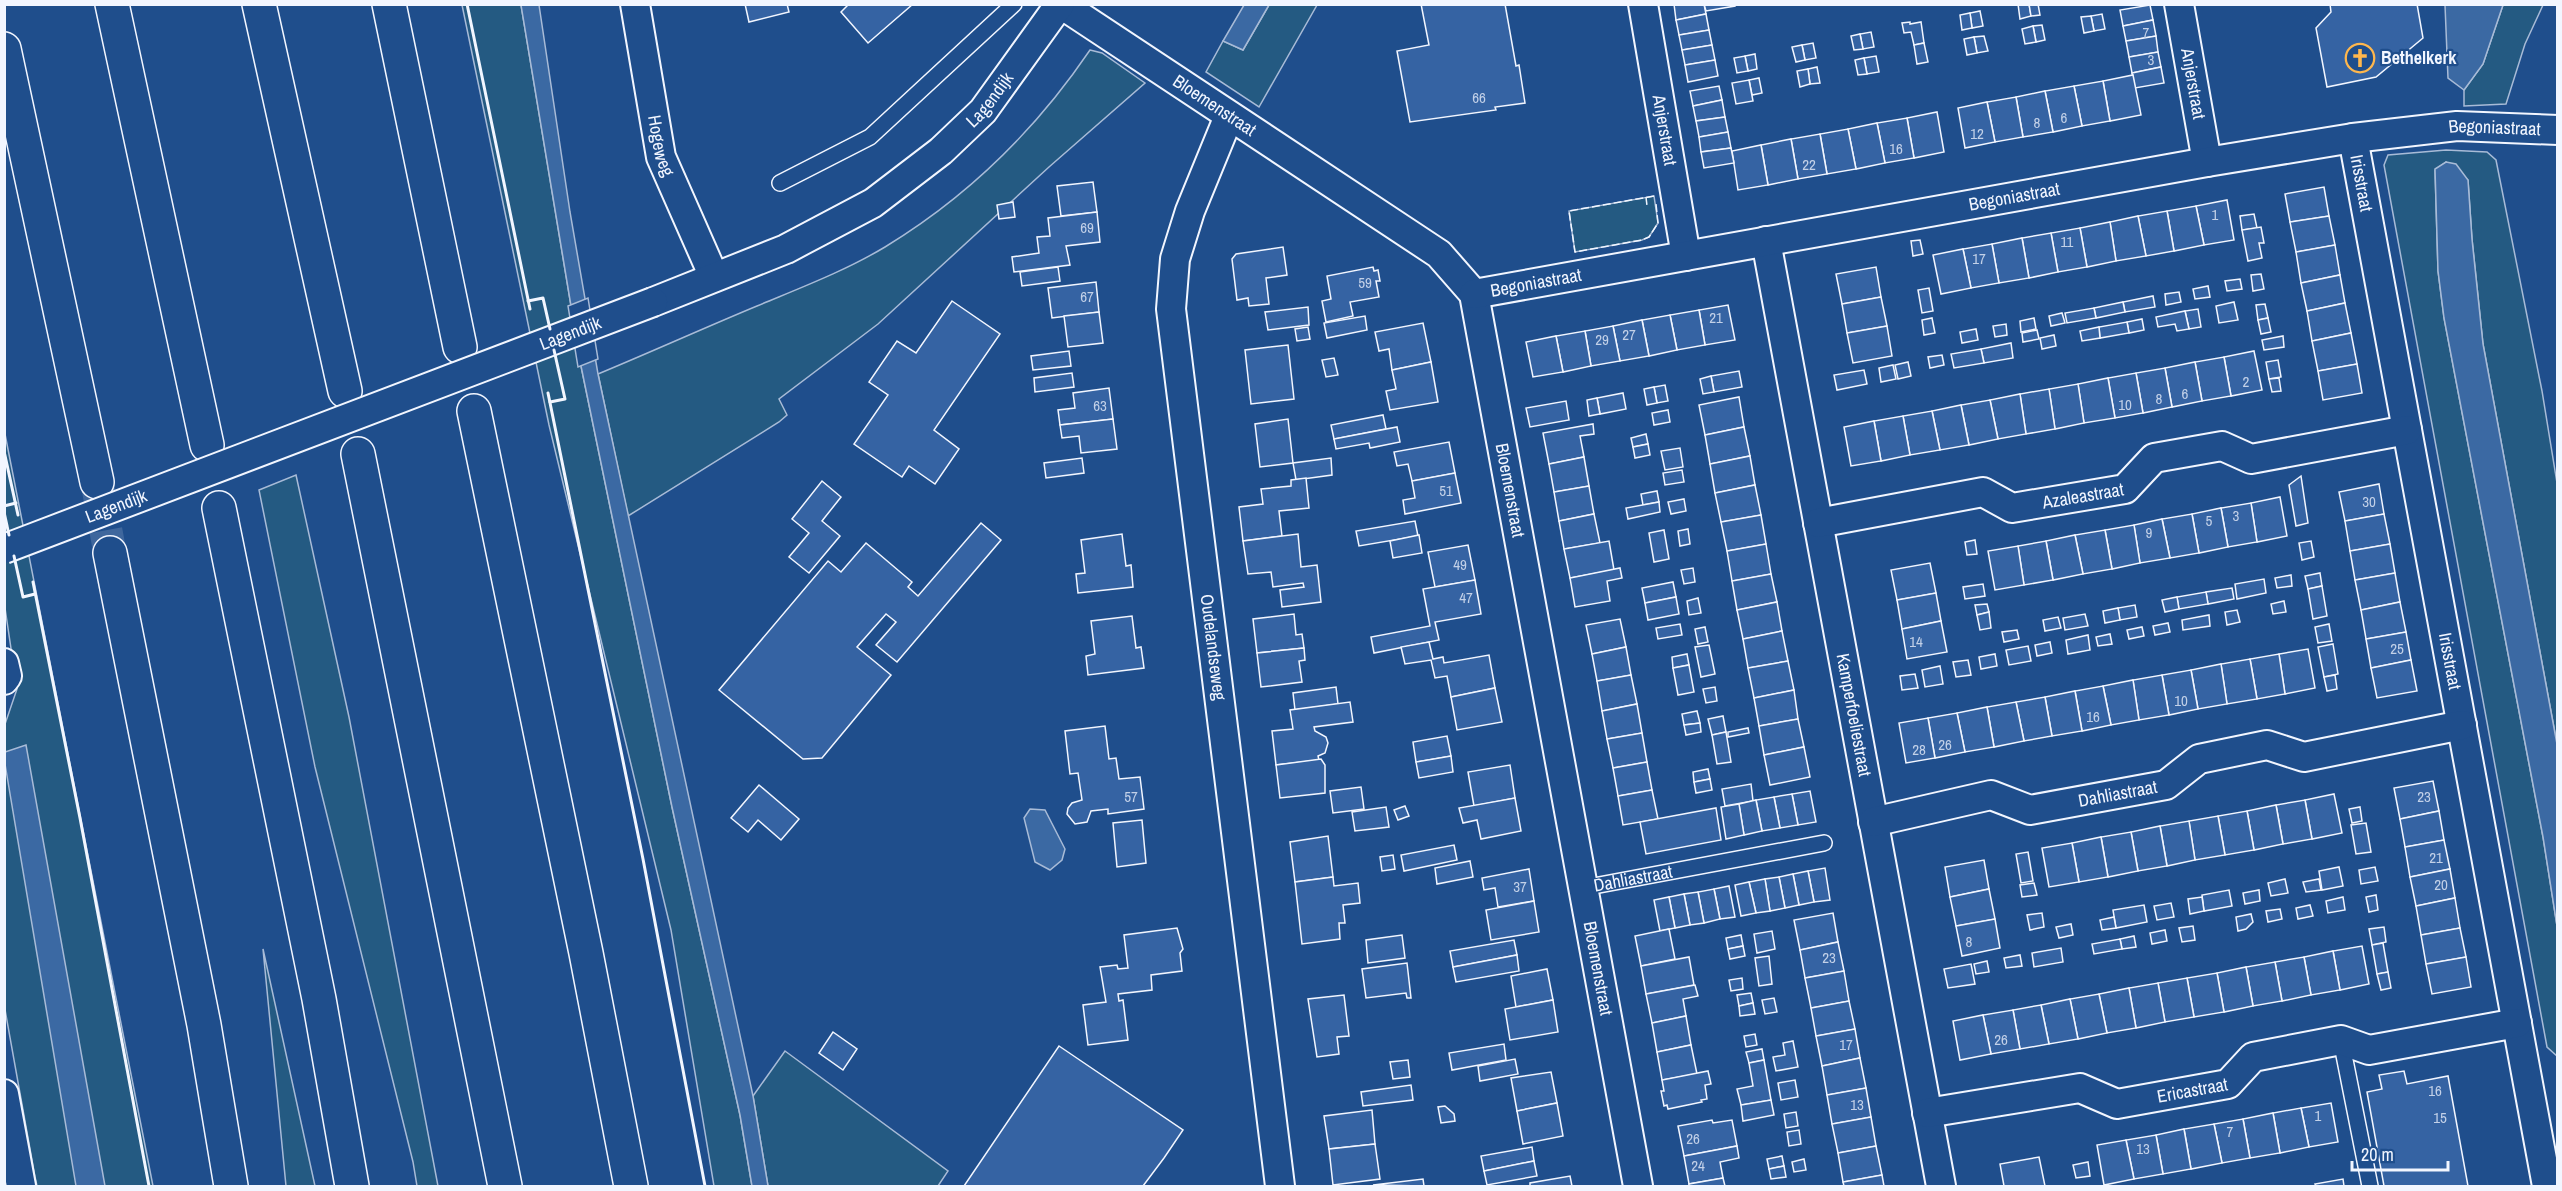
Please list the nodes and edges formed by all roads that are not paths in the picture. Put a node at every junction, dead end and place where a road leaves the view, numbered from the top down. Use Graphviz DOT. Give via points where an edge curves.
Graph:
graph roads {
  1 [pos="112,4"];
  2 [pos="259,4"];
  3 [pos="389,4"];
  4 [pos="635,4"];
  5 [pos="1014,4"];
  6 [pos="1060,4"];
  7 [pos="1643,4"];
  8 [pos="2179,4"];
  9 [pos="4,49"];
  10 [pos="1229,116"];
  11 [pos="2558,130"];
  12 [pos="2353,138"];
  13 [pos="2206,162"];
  14 [pos="780,183"];
  15 [pos="1766,241"];
  16 [pos="1686,256"];
  17 [pos="714,277"];
  18 [pos="1474,294"];
  19 [pos="460,347"];
  20 [pos="345,391"];
  21 [pos="474,411"];
  22 [pos="2407,429"];
  23 [pos="207,445"];
  24 [pos="358,454"];
  25 [pos="97,482"];
  26 [pos="219,508"];
  27 [pos="1818,523"];
  28 [pos="4,549"];
  29 [pos="110,553"];
  30 [pos="4,663"];
  31 [pos="4,680"];
  32 [pos="2462,725"];
  33 [pos="1873,822"];
  34 [pos="1824,843"];
  35 [pos="1583,888"];
  36 [pos="2517,1023"];
  37 [pos="2341,1040"];
  38 [pos="4,1094"];
  39 [pos="1927,1113"];
  40 [pos="21,1186"];
  41 [pos="231,1186"];
  42 [pos="352,1186"];
  43 [pos="505,1186"];
  44 [pos="631,1186"];
  45 [pos="1280,1186"];
  46 [pos="1638,1186"];
  47 [pos="1941,1186"];
  48 [pos="2370,1186"];
  49 [pos="2547,1186"];
  1 -- 23 [label="highway"];
  2 -- 20 [label="highway"];
  3 -- 19 [label="highway"];
  4 -- 17 [label="street, Hogeweg" via="661,158"];
  5 -- 14 [label="lane" via="870,137"];
  6 -- 10 [label="street, Bloemenstraat"];
  6 -- 17 [label="street, Lagendijk" via="983,111 941,151 873,203 786,249"];
  7 -- 16 [label="street, Anjerstraat"];
  8 -- 13 [label="street, Anjerstraat"];
  9 -- 25 [label="highway"];
  10 -- 18 [label="street, Bloemenstraat" via="1439,254"];
  10 -- 45 [label="street, Oudelandseweg" via="1175,259 1171,309"];
  11 -- 12 [label="street, Begoniastraat" via="2457,126"];
  12 -- 13 [label="street, Begoniastraat"];
  12 -- 22 [label="street, Irisstraat"];
  13 -- 15 [label="street, Begoniastraat"];
  15 -- 16 [label="street, Begoniastraat"];
  15 -- 27 [label="street, Kamperfoeliestraat"];
  16 -- 18 [label="street, Begoniastraat"];
  17 -- 28 [label="street, Lagendijk, bridge"];
  18 -- 35 [label="street, Bloemenstraat"];
  21 -- 44 [label="highway"];
  22 -- 27 [label="street, Azaleastraat" via="2251,459 2223,446 2154,458 2125,489 2012,508 1983,492"];
  22 -- 32 [label="street, Irisstraat"];
  24 -- 43 [label="highway"];
  26 -- 42 [label="highway" via="319,999"];
  27 -- 33 [label="street, Kamperfoeliestraat"];
  29 -- 41 [label="highway" via="202,1014"];
  30 -- 31 [label="street"];
  32 -- 33 [label="street, Dahliastraat" via="2304,758 2267,745 2199,759 2166,785 2030,810 1991,795"];
  32 -- 36 [label="street, Irisstraat"];
  33 -- 39 [label="street, Kamperfoeliestraat"];
  34 -- 35 [label="lane, Dahliastraat"];
  35 -- 46 [label="street, Bloemenstraat"];
  36 -- 37 [label="street" via="2369,1050"];
  36 -- 49 [label="street, Irisstraat"];
  37 -- 39 [label="street, Ericastraat" via="2253,1057 2228,1083 2117,1104 2080,1088"];
  37 -- 48 [label="lane"];
  38 -- 40 [label="street"];
  39 -- 47 [label="street, Kamperfoeliestraat"];
}
